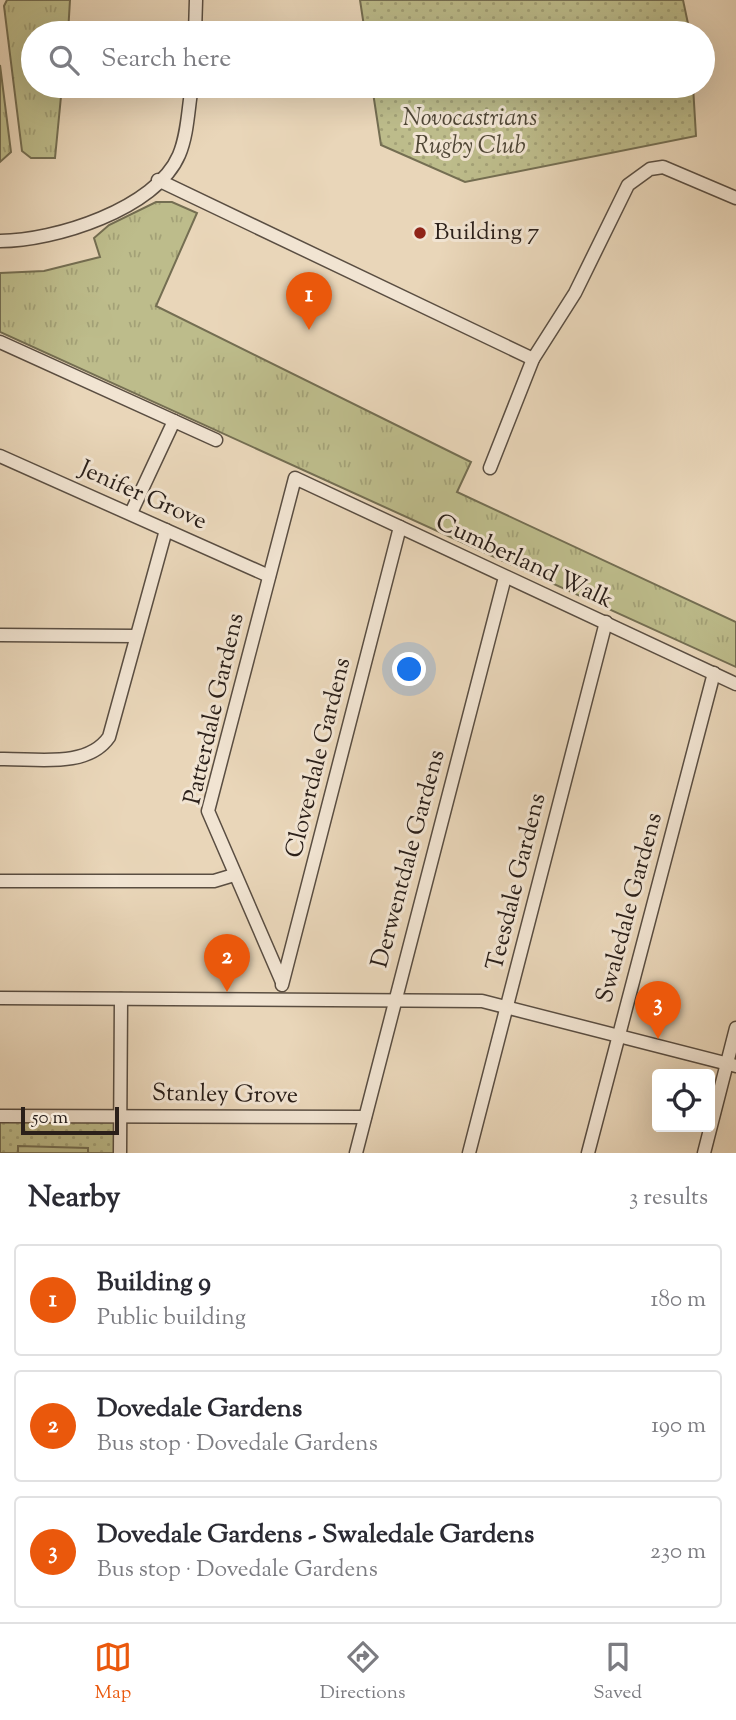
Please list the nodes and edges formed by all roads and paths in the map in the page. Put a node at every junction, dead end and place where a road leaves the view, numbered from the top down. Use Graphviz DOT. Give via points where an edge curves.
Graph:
graph roads {
  1 [pos="196,0"];
  2 [pos="195,21"];
  3 [pos="190,98"];
  4 [pos="158,180"];
  5 [pos="736,198"];
  6 [pos="0,241"];
  7 [pos="0,342"];
  8 [pos="533,359"];
  9 [pos="173,421"];
  10 [pos="216,440"];
  11 [pos="0,456"];
  12 [pos="490,468"];
  13 [pos="295,478"];
  14 [pos="131,513"];
  15 [pos="400,527"];
  16 [pos="166,530"];
  17 [pos="269,576"];
  18 [pos="505,577"];
  19 [pos="606,622"];
  20 [pos="0,635"];
  21 [pos="135,636"];
  22 [pos="714,673"];
  23 [pos="736,684"];
  24 [pos="0,759"];
  25 [pos="234,875"];
  26 [pos="0,881"];
  27 [pos="282,982"];
  28 [pos="0,998"];
  29 [pos="121,999"];
  30 [pos="278,999"];
  31 [pos="394,1001"];
  32 [pos="507,1006"];
  33 [pos="736,1028"];
  34 [pos="618,1037"];
  35 [pos="731,1065"];
  36 [pos="0,1115"];
  37 [pos="120,1115"];
  38 [pos="365,1117"];
  39 [pos="120,1153"];
  40 [pos="356,1153"];
  41 [pos="469,1153"];
  42 [pos="588,1153"];
  43 [pos="704,1153"];
  1 -- 2 [label="street"];
  3 -- 4 [label="street" via="178,156"];
  4 -- 6 [label="street" via="140,198 88,225"];
  4 -- 8 [label="street"];
  5 -- 8 [label="street" via="663,167 638,176 628,185 575,293"];
  7 -- 9 [label="street"];
  8 -- 12 [label="street"];
  9 -- 10 [label="street"];
  9 -- 14 [label="street"];
  11 -- 14 [label="street, Jenifer Grove"];
  13 -- 15 [label="street, Cumberland Walk"];
  13 -- 17 [label="street, Patterdale Gardens"];
  14 -- 16 [label="street, Jenifer Grove"];
  15 -- 18 [label="street, Cumberland Walk"];
  15 -- 27 [label="street, Cloverdale Gardens"];
  16 -- 17 [label="street, Jenifer Grove"];
  16 -- 21 [label="street"];
  17 -- 25 [label="street, Patterdale Gardens" via="209,804 209,818"];
  18 -- 19 [label="street, Cumberland Walk"];
  18 -- 31 [label="street, Derwentdale Gardens"];
  19 -- 22 [label="street, Cumberland Walk"];
  19 -- 32 [label="street, Teesdale Gardens"];
  20 -- 21 [label="street"];
  21 -- 24 [label="street" via="109,737 101,749 74,758"];
  22 -- 23 [label="street, Cumberland Walk"];
  22 -- 34 [label="street, Swaledale Gardens"];
  25 -- 26 [label="street" via="214,881"];
  25 -- 27 [label="street, Patterdale Gardens"];
  27 -- 30 [label="street, Cloverdale Gardens"];
  28 -- 29 [label="street"];
  29 -- 30 [label="street"];
  29 -- 37 [label="street"];
  30 -- 31 [label="street"];
  31 -- 32 [label="street" via="482,1001"];
  31 -- 38 [label="street, Derwentdale Gardens"];
  32 -- 34 [label="street"];
  32 -- 41 [label="street, Teesdale Gardens"];
  33 -- 35 [label="street"];
  34 -- 35 [label="street"];
  34 -- 42 [label="street, Swaledale Gardens"];
  35 -- 43 [label="street"];
  36 -- 37 [label="street, Stanley Grove"];
  37 -- 38 [label="street, Stanley Grove"];
  37 -- 39 [label="street"];
  38 -- 40 [label="street, Derwentdale Gardens"];
}
